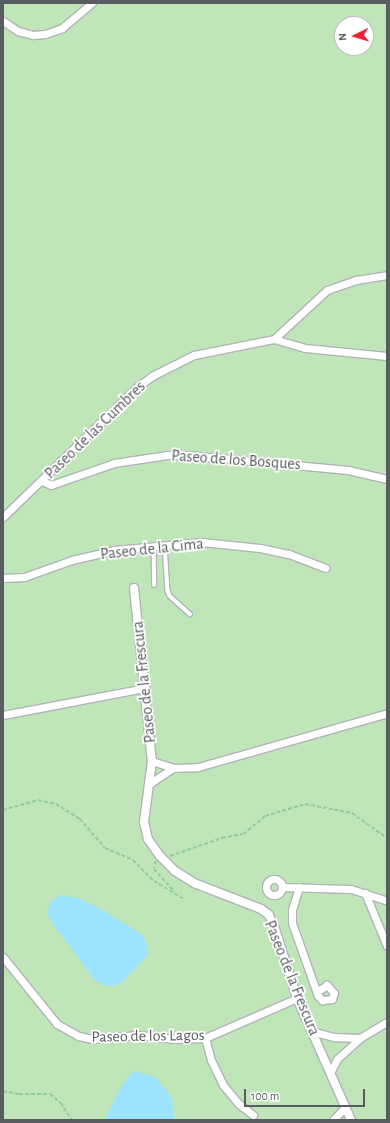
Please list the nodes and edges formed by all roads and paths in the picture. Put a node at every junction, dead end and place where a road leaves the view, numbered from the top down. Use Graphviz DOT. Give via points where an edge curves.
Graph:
graph roads {
  1 [pos="92,3"];
  2 [pos="3,21"];
  3 [pos="387,276"];
  4 [pos="274,339"];
  5 [pos="387,356"];
  6 [pos="387,479"];
  7 [pos="42,481"];
  8 [pos="3,517"];
  9 [pos="165,545"];
  10 [pos="154,546"];
  11 [pos="325,568"];
  12 [pos="3,578"];
  13 [pos="155,585"];
  14 [pos="134,588"];
  15 [pos="190,614"];
  16 [pos="145,688"];
  17 [pos="387,713"];
  18 [pos="3,715"];
  19 [pos="152,761"];
  20 [pos="173,768"];
  21 [pos="149,784"];
  22 [pos="3,810"];
  23 [pos="387,838"];
  24 [pos="162,858"];
  25 [pos="282,887"];
  26 [pos="299,887"];
  27 [pos="176,892"];
  28 [pos="365,893"];
  29 [pos="184,899"];
  30 [pos="387,901"];
  31 [pos="387,946"];
  32 [pos="3,957"];
  33 [pos="318,990"];
  34 [pos="297,998"];
  35 [pos="387,1022"];
  36 [pos="314,1032"];
  37 [pos="205,1038"];
  38 [pos="360,1038"];
  39 [pos="330,1073"];
  40 [pos="3,1091"];
  41 [pos="344,1108"];
  42 [pos="253,1114"];
  43 [pos="72,1120"];
  44 [pos="333,1120"];
  45 [pos="351,1120"];
  1 -- 2 [label="street" via="62,28 45,34 33,35 18,31"];
  3 -- 4 [label="street" via="349,282 327,290"];
  4 -- 5 [label="street" via="305,348"];
  4 -- 7 [label="street, Paseo de las Cumbres" via="194,355 152,376 136,387"];
  6 -- 7 [label="street, Paseo de los Bosques" via="315,466 180,455 114,463 50,486"];
  7 -- 8 [label="street, Paseo de las Cumbres"];
  9 -- 10 [label="street, Paseo de la Cima"];
  9 -- 11 [label="street, Paseo de la Cima" via="202,542 260,548 289,554"];
  9 -- 15 [label="lane" via="168,591 170,596"];
  10 -- 12 [label="street, Paseo de la Cima" via="114,550 72,560 24,577"];
  10 -- 13 [label="lane"];
  14 -- 16 [label="street, Paseo de la Frescura"];
  16 -- 18 [label="street"];
  16 -- 19 [label="street, Paseo de la Frescura"];
  17 -- 20 [label="street" via="198,767"];
  19 -- 20 [label="street"];
  19 -- 21 [label="street, Paseo de la Frescura"];
  20 -- 21 [label="street"];
  21 -- 24 [label="street, Paseo de la Frescura" via="144,822 148,839"];
  22 -- 27 [label="path" via="38,800 56,804 80,819 105,848 133,860 154,881"];
  23 -- 24 [label="path" via="352,813 305,804 265,816 243,834 222,838"];
  24 -- 27 [label="path" via="155,862 154,869"];
  24 -- 34 [label="street, Paseo de la Frescura" via="175,871 194,883 261,908 269,915 276,929"];
  25 -- 26 [label="street"];
  26 -- 28 [label="street" via="351,889"];
  26 -- 33 [label="street" via="292,910 292,923"];
  27 -- 29 [label="path"];
  28 -- 30 [label="street"];
  28 -- 31 [label="street"];
  32 -- 37 [label="street, Paseo de los Lagos" via="56,1024 79,1036 92,1039 138,1035 174,1039"];
  34 -- 36 [label="street, Paseo de la Frescura"];
  34 -- 37 [label="street, Paseo de los Lagos"];
  35 -- 38 [label="street"];
  36 -- 38 [label="street" via="334,1037"];
  36 -- 39 [label="street, Paseo de la Frescura"];
  37 -- 42 [label="street" via="223,1085 239,1104"];
  38 -- 39 [label="street" via="337,1059"];
  39 -- 41 [label="street, Paseo de la Frescura"];
  40 -- 43 [label="path" via="50,1094 61,1103"];
  41 -- 44 [label="street"];
  41 -- 45 [label="street, Paseo de la Frescura"];
}
